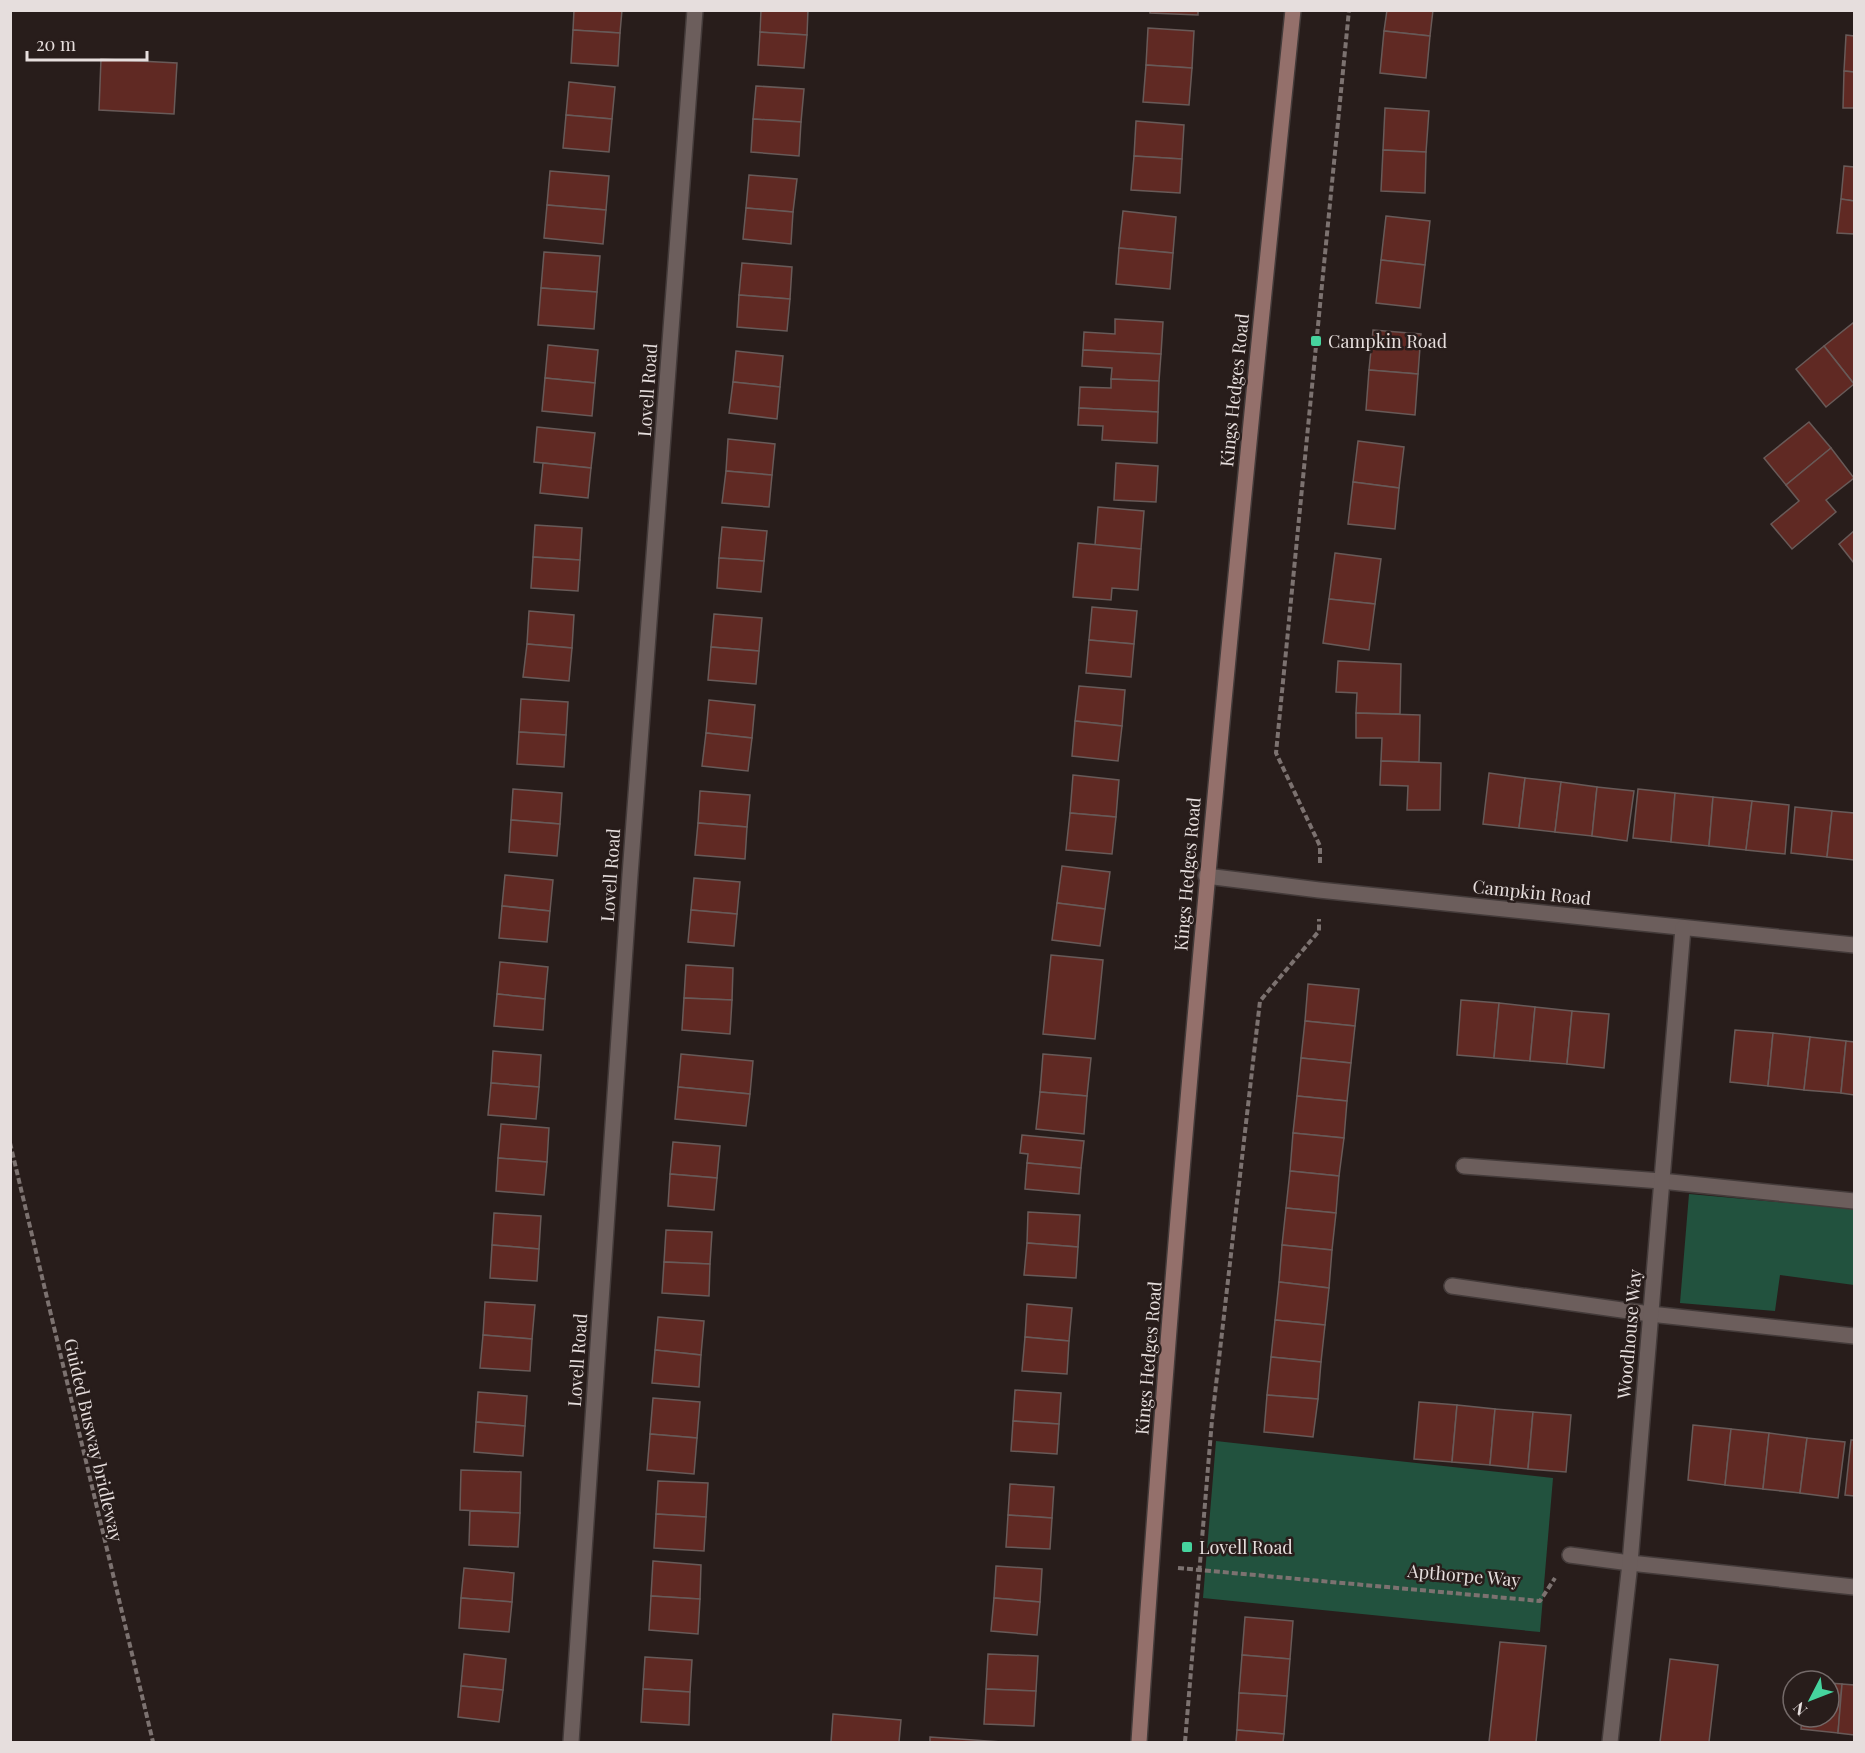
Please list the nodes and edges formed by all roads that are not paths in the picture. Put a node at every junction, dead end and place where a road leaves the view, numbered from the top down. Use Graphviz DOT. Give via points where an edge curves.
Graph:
graph roads {
  1 [pos="695,10"];
  2 [pos="1293,10"];
  3 [pos="1206,876"];
  4 [pos="1683,928"];
  5 [pos="1854,945"];
  6 [pos="1464,1166"];
  7 [pos="1661,1181"];
  8 [pos="1854,1201"];
  9 [pos="1452,1286"];
  10 [pos="1650,1314"];
  11 [pos="1854,1335"];
  12 [pos="1570,1555"];
  13 [pos="1630,1563"];
  14 [pos="1854,1587"];
  15 [pos="571,1743"];
  16 [pos="1139,1743"];
  17 [pos="1610,1743"];
  1 -- 15 [label="street, Lovell Road" via="629,887"];
  2 -- 3 [label="street, Kings Hedges Road"];
  3 -- 4 [label="street, Campkin Road"];
  3 -- 16 [label="street, Kings Hedges Road"];
  4 -- 5 [label="street, Campkin Road"];
  4 -- 7 [label="street, Woodhouse Way"];
  6 -- 7 [label="street"];
  7 -- 8 [label="street"];
  7 -- 10 [label="street, Woodhouse Way"];
  9 -- 10 [label="street"];
  10 -- 11 [label="street"];
  10 -- 13 [label="street, Woodhouse Way"];
  12 -- 13 [label="street"];
  13 -- 14 [label="street"];
  13 -- 17 [label="street, Woodhouse Way"];
}
